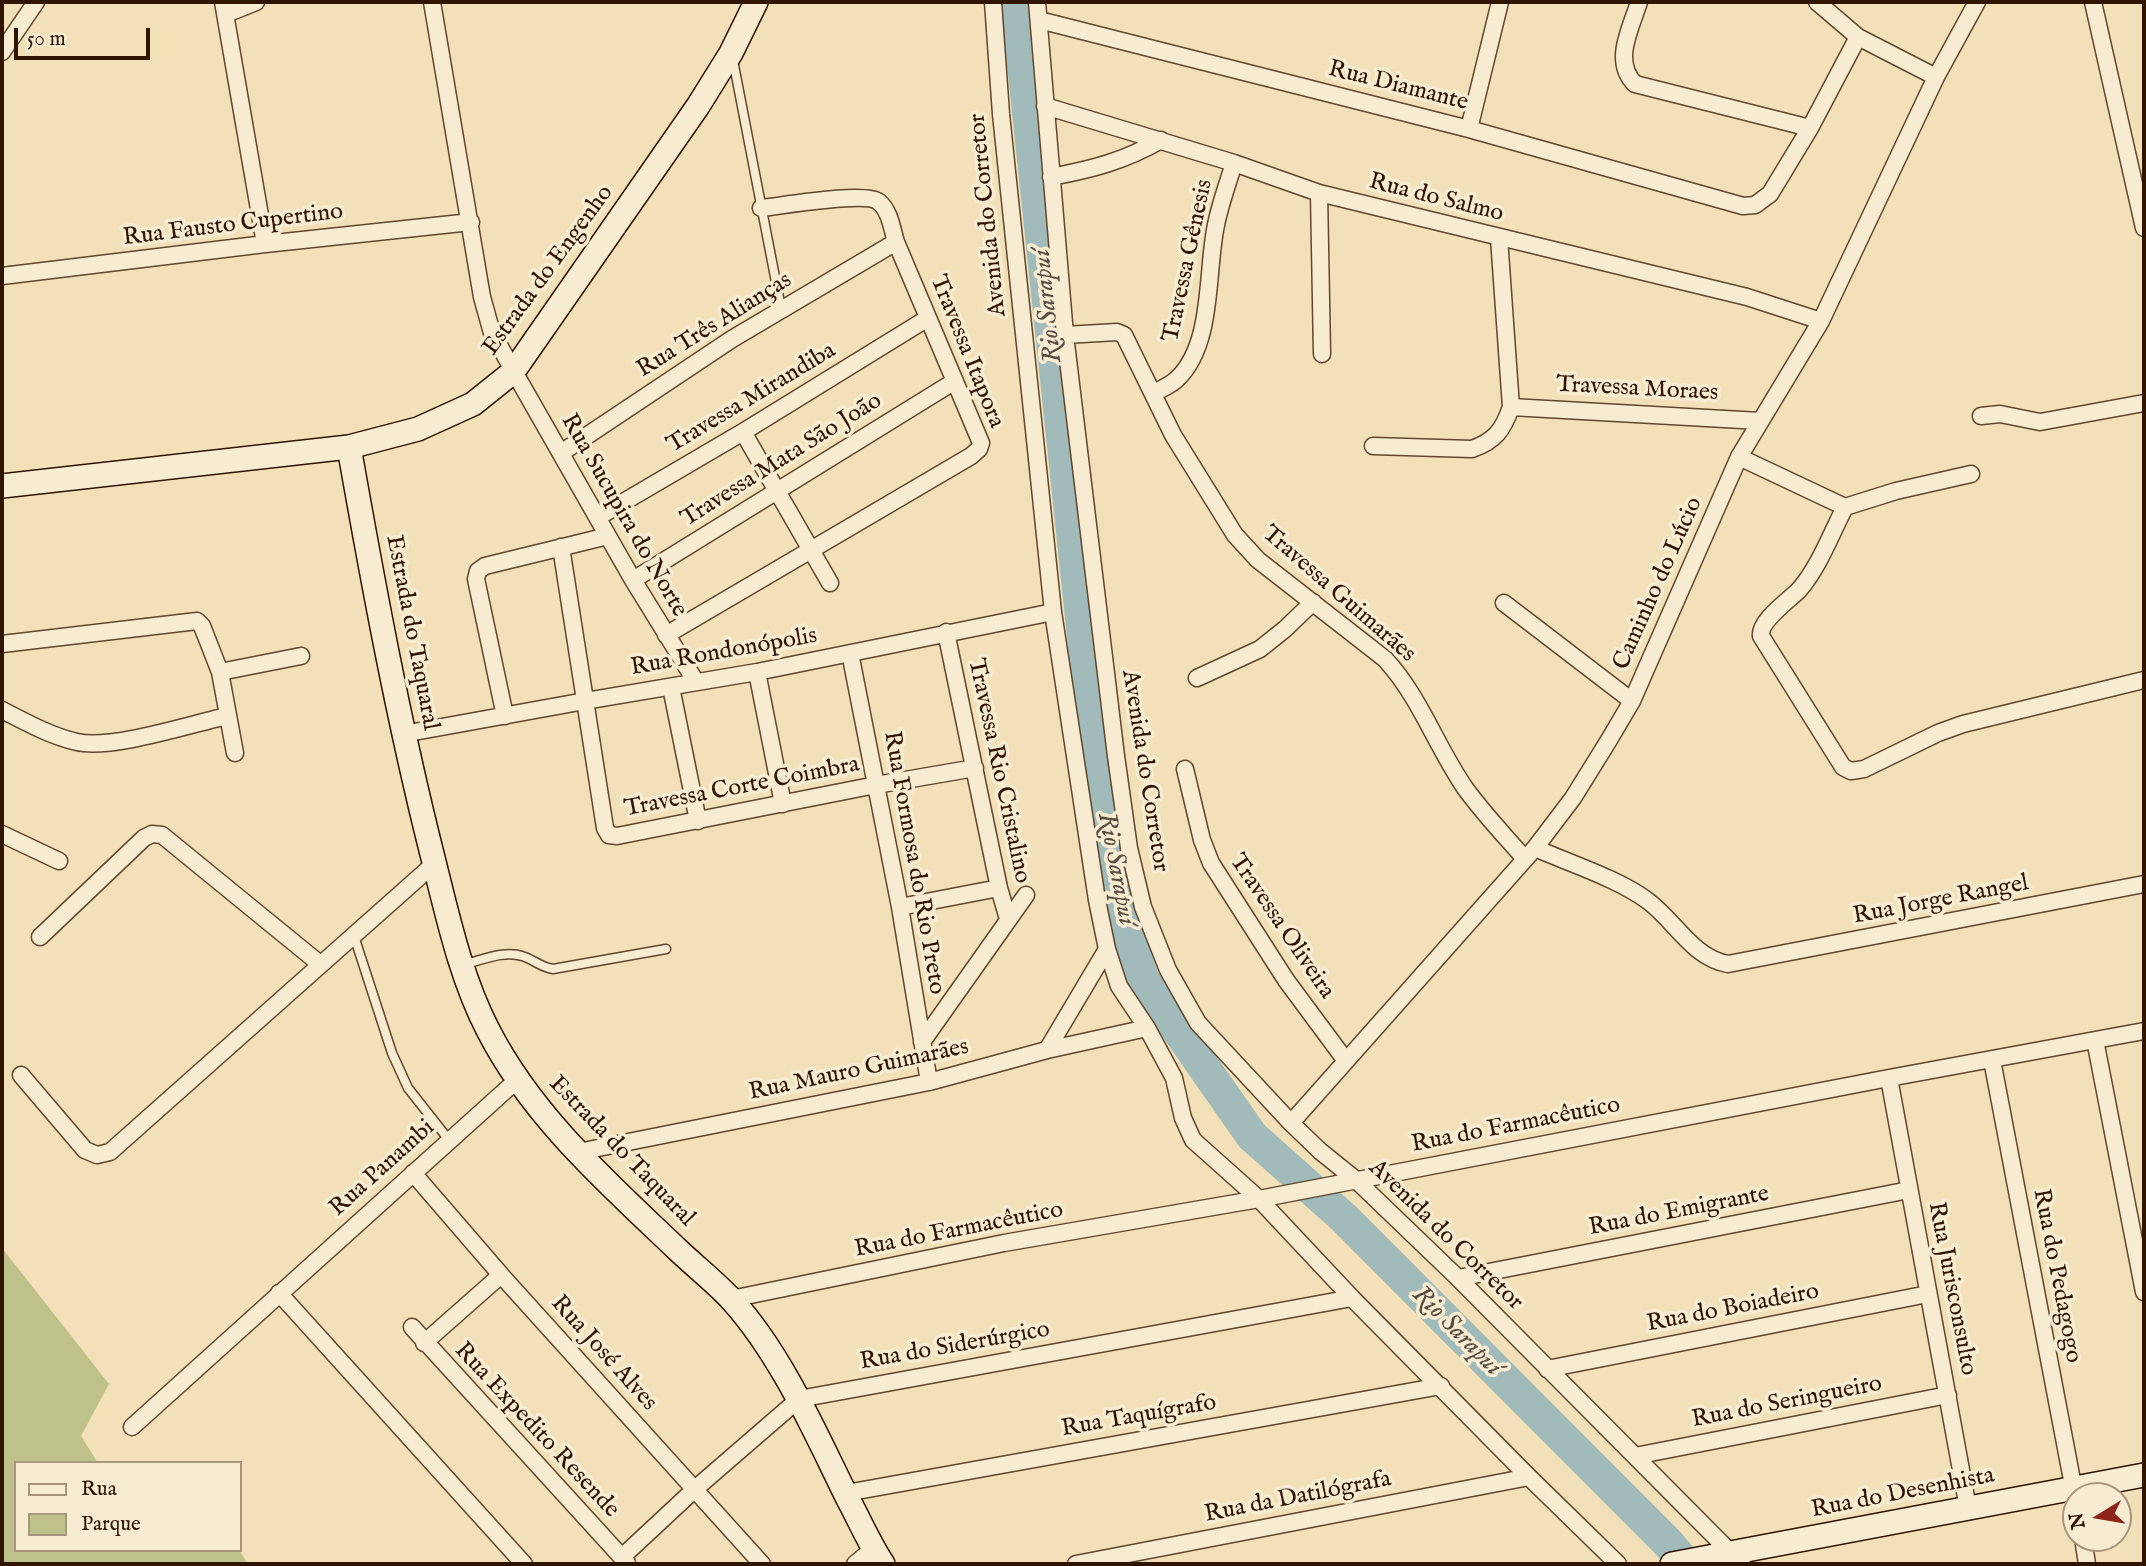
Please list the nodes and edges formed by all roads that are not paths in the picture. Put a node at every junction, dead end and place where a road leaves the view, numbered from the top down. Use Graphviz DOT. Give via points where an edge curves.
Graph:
graph roads {
  1 [pos="36,2"];
  2 [pos="256,2"];
  3 [pos="432,2"];
  4 [pos="755,2"];
  5 [pos="993,2"];
  6 [pos="1037,2"];
  7 [pos="1500,2"];
  8 [pos="1639,2"];
  9 [pos="1817,2"];
  10 [pos="1977,2"];
  11 [pos="2093,2"];
  12 [pos="225,8"];
  13 [pos="1039,20"];
  14 [pos="1858,37"];
  15 [pos="2,52"];
  16 [pos="732,53"];
  17 [pos="1936,77"];
  18 [pos="1045,106"];
  19 [pos="1810,128"];
  20 [pos="1469,129"];
  21 [pos="1161,140"];
  22 [pos="1234,163"];
  23 [pos="1051,177"];
  24 [pos="1319,193"];
  25 [pos="761,208"];
  26 [pos="471,222"];
  27 [pos="2144,228"];
  28 [pos="1499,239"];
  29 [pos="896,242"];
  30 [pos="265,244"];
  31 [pos="2,276"];
  32 [pos="781,308"];
  33 [pos="928,318"];
  34 [pos="1821,321"];
  35 [pos="1065,335"];
  36 [pos="1322,354"];
  37 [pos="513,372"];
  38 [pos="955,381"];
  39 [pos="1154,393"];
  40 [pos="2144,403"];
  41 [pos="1511,407"];
  42 [pos="1981,416"];
  43 [pos="1760,421"];
  44 [pos="743,432"];
  45 [pos="1373,446"];
  46 [pos="349,447"];
  47 [pos="561,453"];
  48 [pos="1740,457"];
  49 [pos="1972,474"];
  50 [pos="2,486"];
  51 [pos="777,492"];
  52 [pos="1845,507"];
  53 [pos="598,517"];
  54 [pos="608,536"];
  55 [pos="561,547"];
  56 [pos="811,551"];
  57 [pos="633,580"];
  58 [pos="830,583"];
  59 [pos="1313,602"];
  60 [pos="1504,603"];
  61 [pos="1053,612"];
  62 [pos="946,632"];
  63 [pos="666,635"];
  64 [pos="2,644"];
  65 [pos="850,653"];
  66 [pos="301,656"];
  67 [pos="220,672"];
  68 [pos="757,672"];
  69 [pos="1197,678"];
  70 [pos="2144,680"];
  71 [pos="696,682"];
  72 [pos="671,687"];
  73 [pos="585,701"];
  74 [pos="1632,701"];
  75 [pos="2,710"];
  76 [pos="227,716"];
  77 [pos="505,716"];
  78 [pos="403,734"];
  79 [pos="235,753"];
  80 [pos="975,768"];
  81 [pos="1185,769"];
  82 [pos="876,785"];
  83 [pos="783,804"];
  84 [pos="698,821"];
  85 [pos="5,842"];
  86 [pos="1530,854"];
  87 [pos="59,861"];
  88 [pos="434,864"];
  89 [pos="2144,884"];
  90 [pos="999,888"];
  91 [pos="1026,895"];
  92 [pos="900,907"];
  93 [pos="1008,919"];
  94 [pos="354,934"];
  95 [pos="40,937"];
  96 [pos="666,949"];
  97 [pos="1107,949"];
  98 [pos="320,964"];
  99 [pos="462,964"];
  100 [pos="1147,1028"];
  101 [pos="2144,1031"];
  102 [pos="2095,1040"];
  103 [pos="922,1042"];
  104 [pos="1048,1050"];
  105 [pos="1992,1060"];
  106 [pos="1346,1061"];
  107 [pos="21,1075"];
  108 [pos="1889,1078"];
  109 [pos="517,1080"];
  110 [pos="929,1082"];
  111 [pos="1291,1123"];
  112 [pos="449,1140"];
  113 [pos="578,1152"];
  114 [pos="413,1173"];
  115 [pos="1356,1180"];
  116 [pos="1909,1190"];
  117 [pos="1259,1199"];
  118 [pos="500,1275"];
  119 [pos="1458,1278"];
  120 [pos="2144,1292"];
  121 [pos="279,1293"];
  122 [pos="1928,1294"];
  123 [pos="1352,1298"];
  124 [pos="731,1299"];
  125 [pos="412,1327"];
  126 [pos="424,1343"];
  127 [pos="1547,1369"];
  128 [pos="1441,1386"];
  129 [pos="1948,1395"];
  130 [pos="799,1399"];
  131 [pos="132,1427"];
  132 [pos="1635,1455"];
  133 [pos="2144,1475"];
  134 [pos="1529,1477"];
  135 [pos="2073,1482"];
  136 [pos="2119,1482"];
  137 [pos="695,1489"];
  138 [pos="846,1493"];
  139 [pos="2062,1496"];
  140 [pos="1969,1508"];
  141 [pos="878,1556"];
  142 [pos="1736,1559"];
  143 [pos="625,1561"];
  144 [pos="524,1564"];
  145 [pos="762,1564"];
  146 [pos="855,1564"];
  147 [pos="1076,1564"];
  148 [pos="1618,1564"];
  149 [pos="1672,1564"];
  1 -- 15 [label="street"];
  2 -- 12 [label="street"];
  3 -- 26 [label="street, Rua Sucupira do Norte"];
  4 -- 16 [label="street, Estrada do Engenho"];
  5 -- 61 [label="street, Avenida do Corretor"];
  6 -- 13 [label="street, Avenida do Corretor"];
  7 -- 20 [label="street"];
  8 -- 19 [label="street" via="1623,55 1624,69 1635,84"];
  9 -- 14 [label="street"];
  10 -- 17 [label="street, Caminho do Lúcio"];
  11 -- 27 [label="street"];
  12 -- 30 [label="street"];
  13 -- 18 [label="street, Avenida do Corretor"];
  13 -- 20 [label="street, Rua Diamante"];
  14 -- 17 [label="street"];
  14 -- 19 [label="street"];
  16 -- 25 [label="lane"];
  16 -- 37 [label="street, Estrada do Engenho"];
  17 -- 34 [label="street, Caminho do Lúcio"];
  18 -- 21 [label="street, Rua do Salmo"];
  18 -- 23 [label="street, Avenida do Corretor"];
  19 -- 20 [label="street, Rua Diamante" via="1770,194 1755,205 1743,206"];
  21 -- 22 [label="street, Rua do Salmo"];
  21 -- 23 [label="street" via="1097,169"];
  22 -- 24 [label="street, Rua do Salmo"];
  22 -- 39 [label="street, Travessa Gênesis" via="1216,224 1206,310 1196,349 1175,381"];
  23 -- 35 [label="street, Avenida do Corretor"];
  24 -- 28 [label="street, Rua do Salmo"];
  24 -- 36 [label="street"];
  25 -- 29 [label="street, Travessa Itapora" via="871,198 887,212"];
  25 -- 32 [label="lane"];
  26 -- 30 [label="street, Rua Fausto Cupertino"];
  26 -- 37 [label="street, Rua Sucupira do Norte" via="485,309"];
  28 -- 34 [label="street, Rua do Salmo" via="1747,297"];
  28 -- 41 [label="street"];
  29 -- 32 [label="street, Rua Três Alianças"];
  29 -- 33 [label="street, Travessa Itapora"];
  30 -- 31 [label="street, Rua Fausto Cupertino"];
  32 -- 47 [label="street, Rua Três Alianças"];
  33 -- 38 [label="street, Travessa Itapora"];
  33 -- 44 [label="street, Travessa Mirandiba"];
  34 -- 43 [label="street, Caminho do Lúcio"];
  35 -- 39 [label="street, Travessa Guimarães" via="1124,335"];
  35 -- 111 [label="street, Avenida do Corretor" via="1119,782 1143,907 1168,970 1198,1023"];
  37 -- 46 [label="street, Estrada do Engenho" via="473,404 418,429"];
  37 -- 47 [label="street, Rua Sucupira do Norte"];
  38 -- 51 [label="street, Travessa Mata São João"];
  38 -- 56 [label="street, Travessa Itapora" via="981,443 979,449"];
  39 -- 59 [label="street, Travessa Guimarães" via="1173,435 1235,534 1258,560"];
  40 -- 42 [label="street" via="2040,422 2000,414"];
  41 -- 43 [label="street, Travessa Moraes"];
  41 -- 45 [label="street" via="1497,436 1472,449"];
  43 -- 48 [label="street, Caminho do Lúcio"];
  44 -- 51 [label="street"];
  44 -- 53 [label="street, Travessa Mirandiba"];
  46 -- 50 [label="street, Estrada do Engenho"];
  46 -- 78 [label="street, Estrada do Taquaral"];
  47 -- 53 [label="street, Rua Sucupira do Norte"];
  48 -- 52 [label="street"];
  48 -- 74 [label="street, Caminho do Lúcio"];
  49 -- 52 [label="street"];
  51 -- 56 [label="street"];
  51 -- 57 [label="street, Travessa Mata São João"];
  52 -- 70 [label="street" via="1814,569 1760,631 1843,767 1864,769 1963,724"];
  53 -- 54 [label="street, Rua Sucupira do Norte"];
  54 -- 55 [label="street"];
  54 -- 57 [label="street, Rua Sucupira do Norte"];
  55 -- 73 [label="street"];
  55 -- 77 [label="street" via="485,566 478,572"];
  56 -- 58 [label="street"];
  56 -- 63 [label="street, Travessa Itapora"];
  57 -- 63 [label="street, Rua Sucupira do Norte"];
  59 -- 69 [label="street" via="1260,649"];
  59 -- 86 [label="street, Travessa Guimarães" via="1400,675 1466,789"];
  60 -- 74 [label="street"];
  61 -- 62 [label="street, Rua Rondonópolis"];
  61 -- 97 [label="street, Avenida do Corretor"];
  62 -- 65 [label="street, Rua Rondonópolis"];
  62 -- 80 [label="street, Travessa Rio Cristalino"];
  63 -- 71 [label="street, Rua Sucupira do Norte"];
  64 -- 67 [label="street" via="190,620 202,626"];
  65 -- 68 [label="street, Rua Rondonópolis"];
  65 -- 82 [label="street, Rua Formosa do Rio Preto"];
  66 -- 67 [label="street"];
  67 -- 76 [label="street"];
  68 -- 71 [label="street, Rua Rondonópolis"];
  68 -- 83 [label="street"];
  71 -- 72 [label="street, Rua Rondonópolis"];
  72 -- 73 [label="street, Rua Rondonópolis"];
  72 -- 84 [label="street"];
  73 -- 77 [label="street, Rua Rondonópolis"];
  73 -- 84 [label="street, Travessa Corte Coimbra" via="609,835"];
  74 -- 86 [label="street, Caminho do Lúcio" via="1573,798"];
  75 -- 76 [label="street" via="54,736 103,744"];
  76 -- 79 [label="street"];
  77 -- 78 [label="street, Rua Rondonópolis"];
  78 -- 88 [label="street, Estrada do Taquaral"];
  80 -- 82 [label="street, Travessa Corte Coimbra"];
  80 -- 90 [label="street, Travessa Rio Cristalino"];
  81 -- 106 [label="street, Travessa Oliveira" via="1210,863 1286,980"];
  82 -- 83 [label="street, Travessa Corte Coimbra"];
  82 -- 92 [label="street, Rua Formosa do Rio Preto"];
  83 -- 84 [label="street, Travessa Corte Coimbra"];
  85 -- 87 [label="street"];
  86 -- 89 [label="street, Rua Jorge Rangel" via="1618,884 1648,901 1704,956 1728,964"];
  86 -- 106 [label="street, Caminho do Lúcio"];
  88 -- 94 [label="street"];
  88 -- 99 [label="street, Estrada do Taquaral"];
  90 -- 92 [label="street"];
  90 -- 93 [label="street, Travessa Rio Cristalino"];
  91 -- 93 [label="street"];
  92 -- 103 [label="street, Rua Formosa do Rio Preto"];
  93 -- 103 [label="street"];
  94 -- 98 [label="street"];
  94 -- 112 [label="lane" via="391,1053 408,1088"];
  95 -- 98 [label="street" via="152,834 162,835"];
  96 -- 99 [label="lane" via="553,969 512,954"];
  97 -- 100 [label="street, Avenida do Corretor" via="1119,986"];
  97 -- 104 [label="street"];
  98 -- 107 [label="street" via="110,1152 97,1155 85,1150"];
  99 -- 109 [label="street, Estrada do Taquaral" via="487,1028"];
  100 -- 104 [label="street, Rua Mauro Guimarães"];
  100 -- 117 [label="street, Avenida do Corretor" via="1174,1078 1193,1139"];
  101 -- 102 [label="street, Rua do Farmacêutico"];
  102 -- 105 [label="street, Rua do Farmacêutico"];
  102 -- 120 [label="street"];
  103 -- 110 [label="street, Rua Formosa do Rio Preto"];
  104 -- 110 [label="street, Rua Mauro Guimarães"];
  105 -- 108 [label="street, Rua do Farmacêutico"];
  105 -- 135 [label="street, Rua do Pedagogo"];
  106 -- 111 [label="street, Caminho do Lúcio"];
  108 -- 115 [label="street, Rua do Farmacêutico"];
  108 -- 116 [label="street, Rua Jurisconsulto"];
  109 -- 112 [label="street, Rua Panambi"];
  109 -- 113 [label="street, Estrada do Taquaral"];
  110 -- 113 [label="street, Rua Mauro Guimarães"];
  111 -- 115 [label="street, Avenida do Corretor"];
  112 -- 114 [label="street, Rua Panambi"];
  113 -- 124 [label="street, Estrada do Taquaral"];
  114 -- 118 [label="street, Rua José Alves"];
  114 -- 121 [label="street, Rua Panambi"];
  115 -- 117 [label="street, Rua do Farmacêutico"];
  115 -- 119 [label="street, Avenida do Corretor"];
  116 -- 119 [label="street, Rua do Emigrante"];
  116 -- 122 [label="street, Rua Jurisconsulto"];
  117 -- 123 [label="street, Avenida do Corretor"];
  117 -- 124 [label="street, Rua do Farmacêutico" via="1004,1243"];
  118 -- 126 [label="street"];
  118 -- 137 [label="street, Rua José Alves"];
  119 -- 127 [label="street, Avenida do Corretor"];
  121 -- 131 [label="street, Rua Panambi"];
  121 -- 144 [label="street"];
  122 -- 127 [label="street, Rua do Boiadeiro"];
  122 -- 129 [label="street, Rua Jurisconsulto"];
  123 -- 128 [label="street, Avenida do Corretor"];
  123 -- 130 [label="street, Rua do Siderúrgico"];
  124 -- 130 [label="street, Estrada do Taquaral"];
  125 -- 126 [label="street, Rua Expedito Resende"];
  126 -- 143 [label="street, Rua Expedito Resende"];
  127 -- 132 [label="street, Avenida do Corretor"];
  128 -- 134 [label="street, Avenida do Corretor"];
  128 -- 138 [label="street, Rua Taquígrafo"];
  129 -- 132 [label="street, Rua do Seringueiro"];
  129 -- 140 [label="street, Rua Jurisconsulto"];
  130 -- 137 [label="street"];
  130 -- 138 [label="street, Estrada do Taquaral"];
  132 -- 142 [label="street, Avenida do Corretor"];
  133 -- 136 [label="street, Rua do Desenhista"];
  134 -- 147 [label="street, Rua da Datilógrafa"];
  134 -- 148 [label="street, Avenida do Corretor"];
  137 -- 143 [label="street"];
  137 -- 145 [label="street, Rua José Alves"];
  138 -- 141 [label="street, Estrada do Taquaral"];
  139 -- 140 [label="street, Rua do Desenhista"];
  140 -- 142 [label="street, Rua do Desenhista"];
  141 -- 146 [label="street"];
  142 -- 149 [label="street, Rua do Desenhista"];
}
